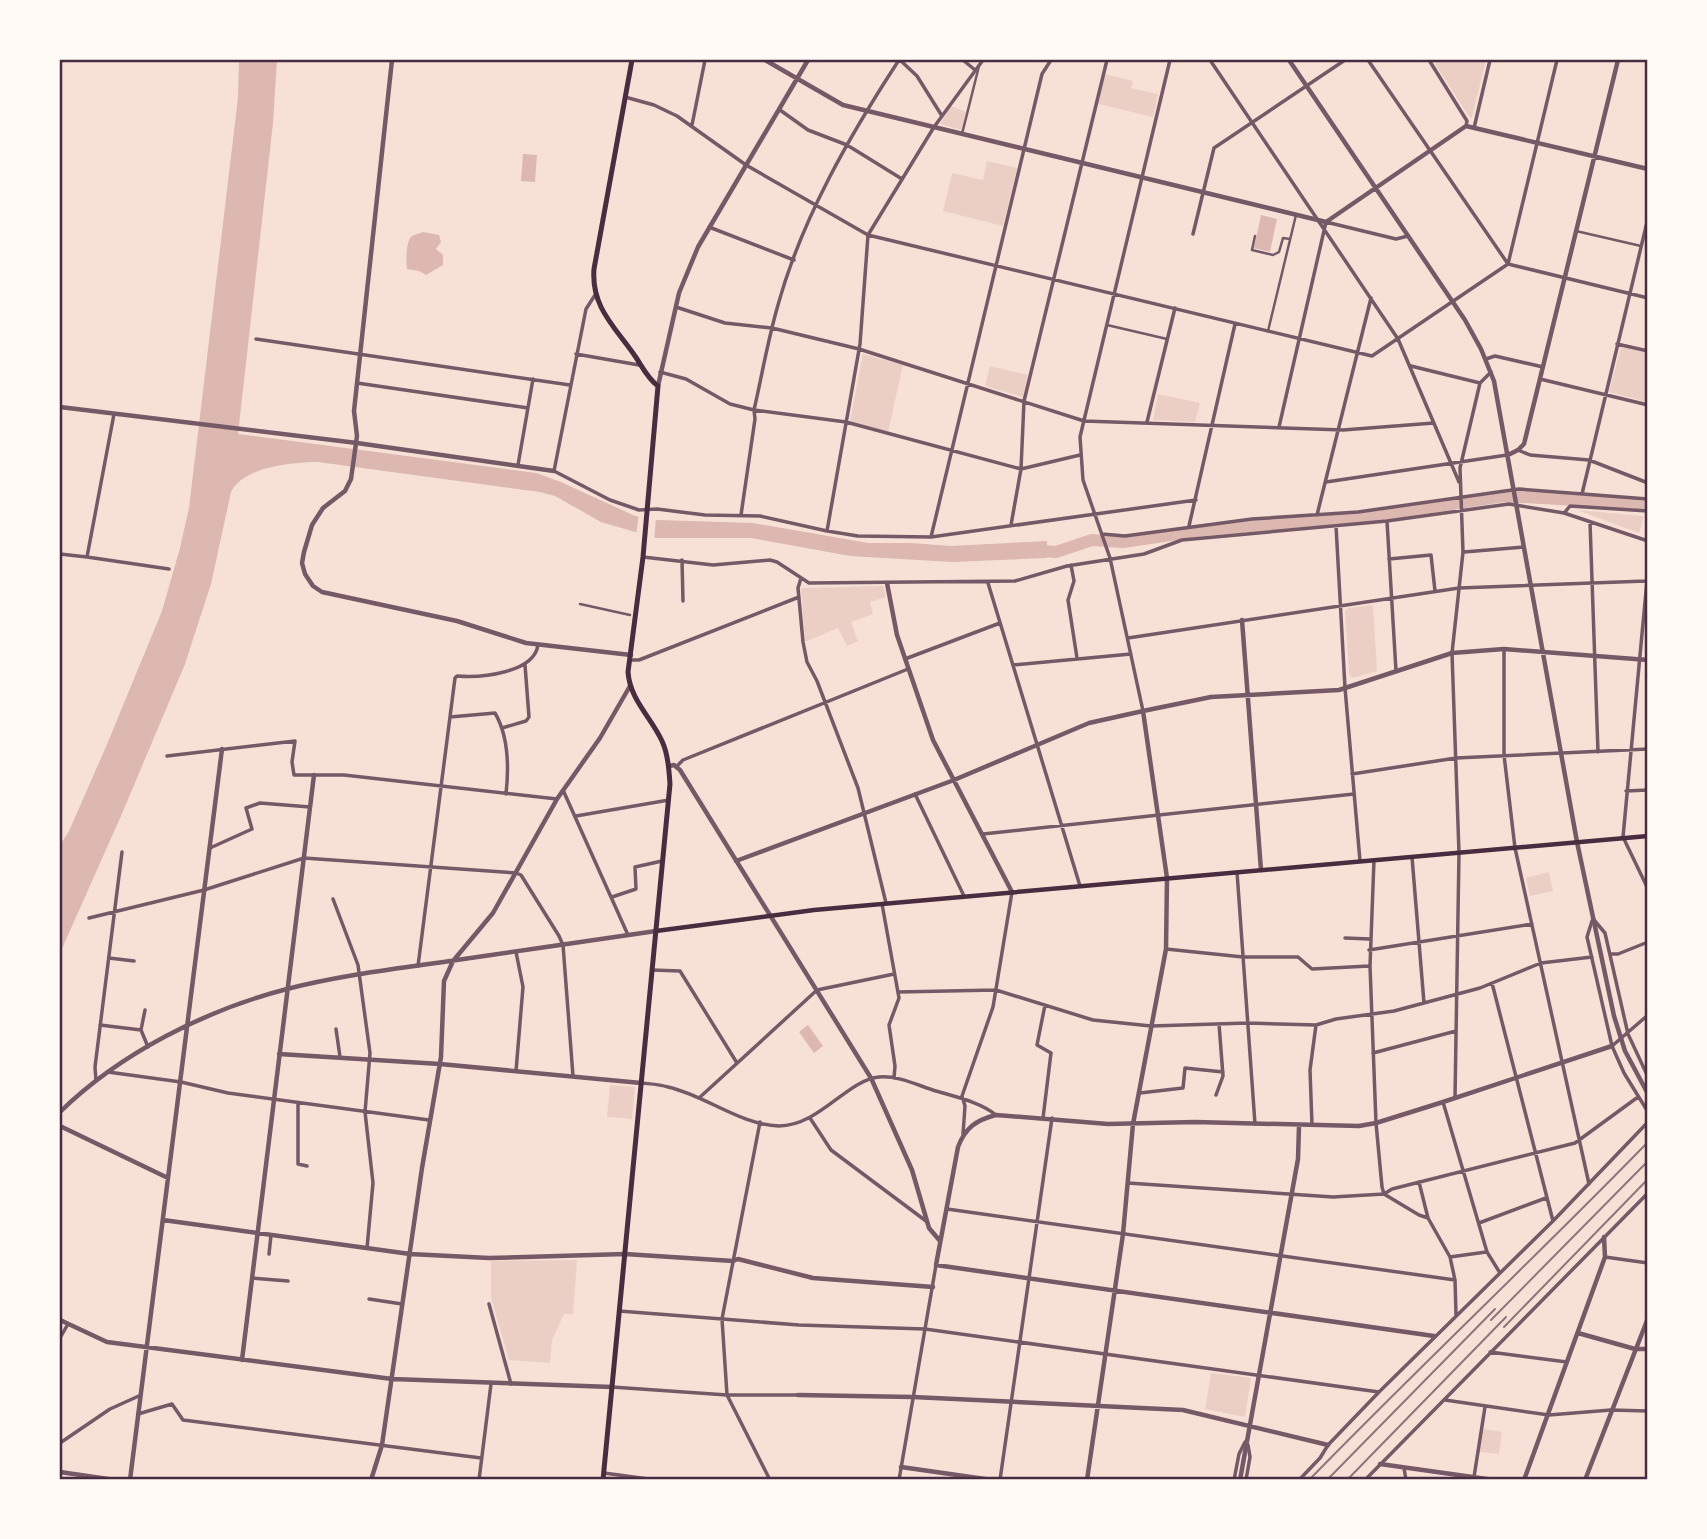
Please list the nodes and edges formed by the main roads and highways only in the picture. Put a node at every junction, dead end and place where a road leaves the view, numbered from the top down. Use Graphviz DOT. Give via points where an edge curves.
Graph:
graph roads {
  1 [pos="632,60"];
  2 [pos="1647,836"];
  3 [pos="656,931"];
  4 [pos="603,1476"];
  1 -- 3 [label="main road" via="594,269 595,295 607,320 658,386 628,673 630,686 664,743 669,766"];
  2 -- 3 [label="main road" via="884,903"];
  3 -- 4 [label="main road"];
}
